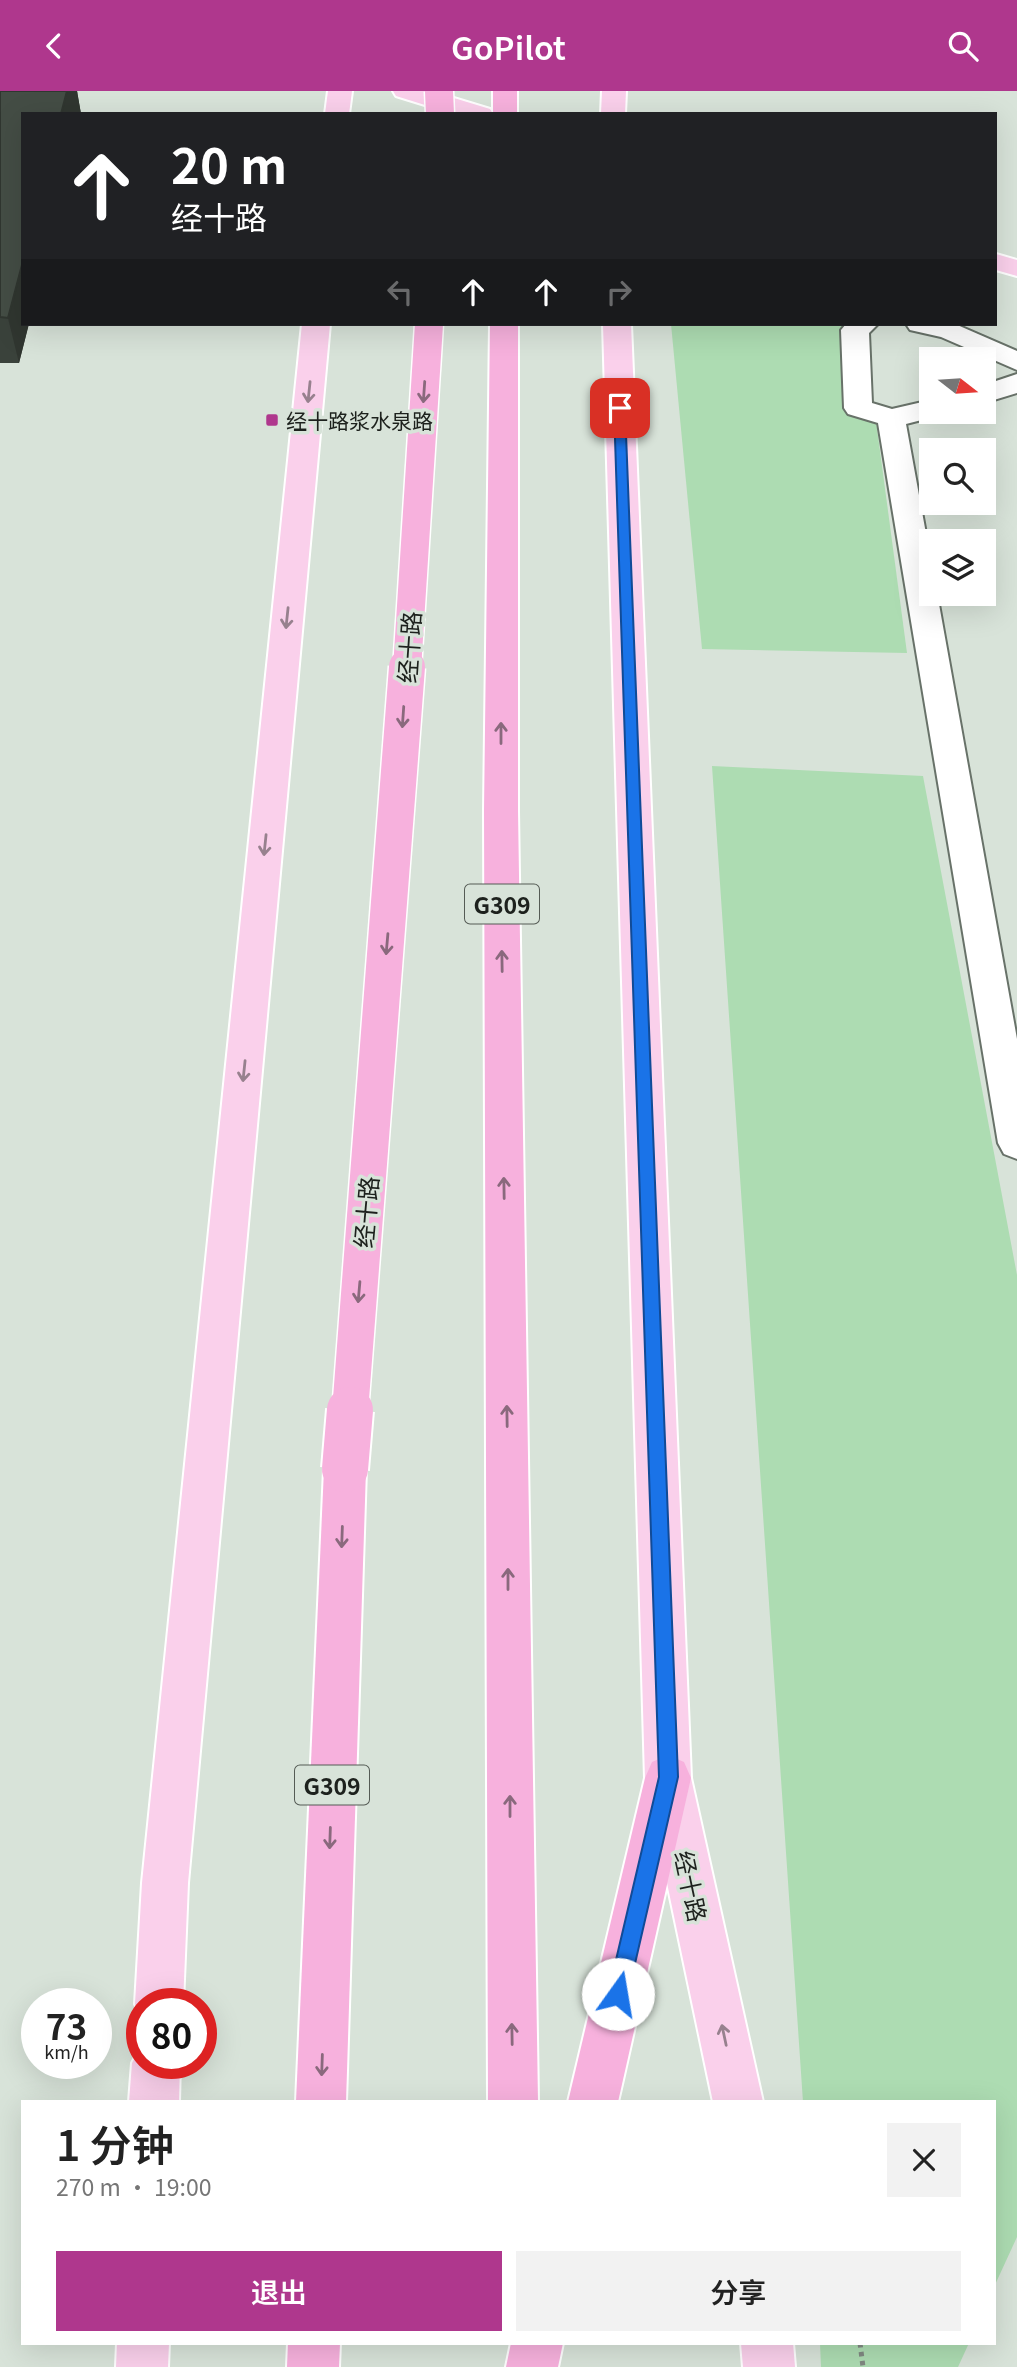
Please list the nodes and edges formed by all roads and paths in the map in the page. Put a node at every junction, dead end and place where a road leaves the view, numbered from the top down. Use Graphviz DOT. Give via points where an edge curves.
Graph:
graph roads {
  1 [pos="340,91"];
  2 [pos="405,91"];
  3 [pos="439,91"];
  4 [pos="505,91"];
  5 [pos="614,91"];
  6 [pos="337,112"];
  7 [pos="440,112"];
  8 [pos="474,112"];
  9 [pos="505,112"];
  10 [pos="613,112"];
  11 [pos="997,262"];
  12 [pos="1017,268"];
  13 [pos="316,326"];
  14 [pos="429,326"];
  15 [pos="503,326"];
  16 [pos="617,326"];
  17 [pos="861,326"];
  18 [pos="929,326"];
  19 [pos="1017,362"];
  20 [pos="1017,383"];
  21 [pos="996,390"];
  22 [pos="919,412"];
  23 [pos="891,418"];
  24 [pos="1017,1143"];
  25 [pos="668,1777"];
  26 [pos="160,1988"];
  27 [pos="155,2079"];
  28 [pos="154,2100"];
  29 [pos="321,2100"];
  30 [pos="513,2100"];
  31 [pos="593,2100"];
  32 [pos="738,2100"];
  33 [pos="143,2345"];
  34 [pos="314,2345"];
  35 [pos="518,2345"];
  36 [pos="537,2345"];
  37 [pos="766,2345"];
  38 [pos="860,2345"];
  39 [pos="142,2367"];
  40 [pos="313,2367"];
  41 [pos="519,2367"];
  42 [pos="532,2367"];
  43 [pos="769,2367"];
  44 [pos="863,2367"];
  1 -- 6 [label="main road"];
  2 -- 8 [label="main road"];
  3 -- 7 [label="highway, bridge"];
  4 -- 9 [label="highway"];
  5 -- 10 [label="main road"];
  11 -- 12 [label="main road"];
  13 -- 26 [label="main road, one-way" via="165,1883"];
  14 -- 29 [label="highway, 经十路 / G309, one-way, bridge" via="397,824 345,1469"];
  30 -- 15 [label="highway, G309, one-way" via="500,811"];
  16 -- 25 [label="main road, 经十路"];
  17 -- 23 [label="street" via="855,330 859,408"];
  18 -- 19 [label="street"];
  20 -- 21 [label="street"];
  22 -- 23 [label="street"];
  23 -- 24 [label="street"];
  25 -- 31 [label="highway"];
  32 -- 25 [label="main road, 经十路, one-way"];
  27 -- 28 [label="main road"];
  33 -- 39 [label="main road"];
  34 -- 40 [label="highway"];
  35 -- 41 [label="highway"];
  36 -- 42 [label="highway"];
  37 -- 43 [label="main road"];
  38 -- 44 [label="path"];
}
